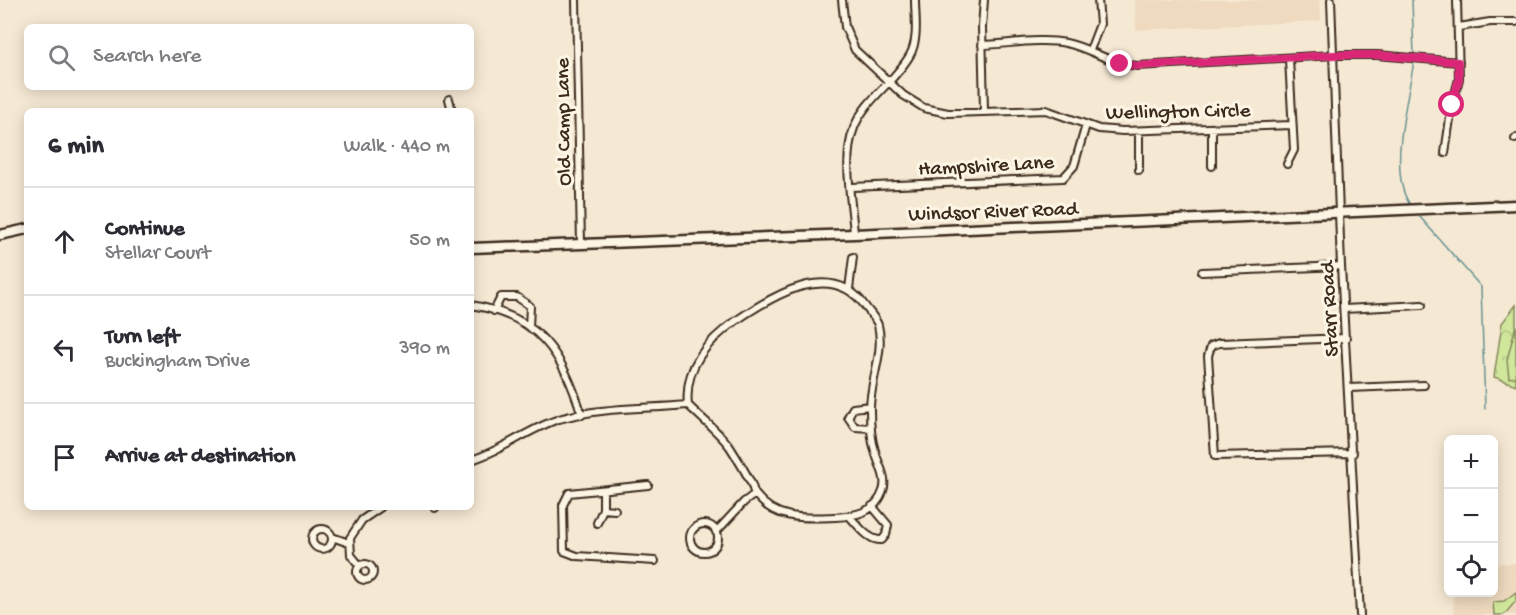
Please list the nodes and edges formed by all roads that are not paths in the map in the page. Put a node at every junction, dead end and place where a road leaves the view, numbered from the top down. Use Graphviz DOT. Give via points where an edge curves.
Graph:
graph roads {
  1 [pos="576,0"];
  2 [pos="842,0"];
  3 [pos="915,0"];
  4 [pos="984,0"];
  5 [pos="1098,0"];
  6 [pos="1331,0"];
  7 [pos="1457,0"];
  8 [pos="1516,22"];
  9 [pos="1459,27"];
  10 [pos="982,45"];
  11 [pos="1090,50"];
  12 [pos="1334,55"];
  13 [pos="1289,59"];
  14 [pos="1458,62"];
  15 [pos="888,82"];
  16 [pos="449,99"];
  17 [pos="451,108"];
  18 [pos="984,110"];
  19 [pos="1292,124"];
  20 [pos="1086,125"];
  21 [pos="1212,128"];
  22 [pos="1139,131"];
  23 [pos="1445,153"];
  24 [pos="1287,164"];
  25 [pos="1212,166"];
  26 [pos="1139,170"];
  27 [pos="852,187"];
  28 [pos="1516,205"];
  29 [pos="1339,212"];
  30 [pos="24,230"];
  31 [pos="854,234"];
  32 [pos="0,235"];
  33 [pos="581,244"];
  34 [pos="474,248"];
  35 [pos="853,257"];
  36 [pos="1341,266"];
  37 [pos="1202,272"];
  38 [pos="849,290"];
  39 [pos="1422,305"];
  40 [pos="474,306"];
  41 [pos="1344,309"];
  42 [pos="494,311"];
  43 [pos="529,327"];
  44 [pos="1346,338"];
  45 [pos="1424,385"];
  46 [pos="1349,388"];
  47 [pos="688,405"];
  48 [pos="870,406"];
  49 [pos="582,415"];
  50 [pos="871,428"];
  51 [pos="1353,453"];
  52 [pos="474,459"];
  53 [pos="648,485"];
  54 [pos="603,491"];
  55 [pos="755,494"];
  56 [pos="872,507"];
  57 [pos="603,509"];
  58 [pos="377,510"];
  59 [pos="615,510"];
  60 [pos="849,516"];
  61 [pos="597,523"];
  62 [pos="716,532"];
  63 [pos="332,537"];
  64 [pos="349,543"];
  65 [pos="655,561"];
  66 [pos="360,566"];
  67 [pos="1360,615"];
  1 -- 33 [label="street, Old Camp Lane"];
  2 -- 15 [label="street, Wellington Circle" via="845,27 855,50"];
  3 -- 15 [label="street" via="916,35 911,54"];
  4 -- 10 [label="street"];
  5 -- 11 [label="street" via="1100,24"];
  6 -- 12 [label="street, Starr Road"];
  7 -- 9 [label="street"];
  8 -- 9 [label="street"];
  9 -- 14 [label="street"];
  10 -- 11 [label="street" via="1057,42"];
  10 -- 18 [label="street"];
  11 -- 13 [label="street" via="1105,60 1137,66"];
  12 -- 13 [label="street"];
  12 -- 14 [label="street"];
  12 -- 29 [label="street, Starr Road"];
  13 -- 19 [label="street"];
  14 -- 23 [label="street" via="1459,79"];
  15 -- 18 [label="street, Wellington Circle" via="913,102 936,112"];
  15 -- 27 [label="street" via="859,116 853,130 849,156"];
  16 -- 17 [label="street"];
  18 -- 20 [label="street, Wellington Circle" via="1046,110"];
  19 -- 21 [label="street, Wellington Circle"];
  19 -- 24 [label="street" via="1294,150"];
  20 -- 22 [label="street, Wellington Circle" via="1111,131"];
  20 -- 27 [label="street, Hampshire Lane" via="1074,166 1063,178"];
  21 -- 22 [label="street, Wellington Circle"];
  21 -- 25 [label="street"];
  22 -- 26 [label="street"];
  27 -- 31 [label="street"];
  28 -- 29 [label="main road, Windsor River Road"];
  29 -- 31 [label="main road, Windsor River Road"];
  29 -- 36 [label="street, Starr Road"];
  30 -- 32 [label="main road"];
  31 -- 33 [label="main road, Windsor River Road"];
  33 -- 34 [label="main road, Windsor River Road"];
  35 -- 38 [label="street"];
  36 -- 37 [label="street"];
  36 -- 41 [label="street, Starr Road"];
  38 -- 47 [label="street" via="808,284 769,298 714,336 691,369"];
  38 -- 48 [label="street" via="878,323 877,367"];
  39 -- 41 [label="street"];
  40 -- 42 [label="street"];
  41 -- 44 [label="street, Starr Road"];
  42 -- 43 [label="street"];
  42 -- 43 [label="street" via="501,297 517,297 530,306"];
  43 -- 49 [label="street" via="562,361"];
  44 -- 46 [label="street, Starr Road"];
  44 -- 51 [label="street" via="1211,346 1208,356 1215,456"];
  45 -- 46 [label="street"];
  46 -- 51 [label="street, Starr Road"];
  47 -- 49 [label="street"];
  47 -- 55 [label="street" via="729,445"];
  48 -- 50 [label="street"];
  48 -- 50 [label="street" via="853,408 848,417 855,427"];
  49 -- 52 [label="street" via="560,419"];
  50 -- 56 [label="street" via="884,476 883,491"];
  51 -- 67 [label="street, Starr Road"];
  53 -- 54 [label="street"];
  54 -- 57 [label="street"];
  54 -- 65 [label="street" via="569,493 563,505 564,551 577,556"];
  55 -- 60 [label="street" via="775,512 799,519"];
  55 -- 62 [label="street"];
  56 -- 60 [label="street"];
  56 -- 60 [label="street" via="888,525 882,540 868,536"];
  57 -- 59 [label="street"];
  57 -- 61 [label="street"];
  58 -- 64 [label="street" via="362,520"];
  62 -- 62 [label="street" via="706,525 698,526 691,535 692,544 704,552 713,549 718,541"];
  63 -- 64 [label="street"];
  64 -- 66 [label="street" via="351,555"];
}
